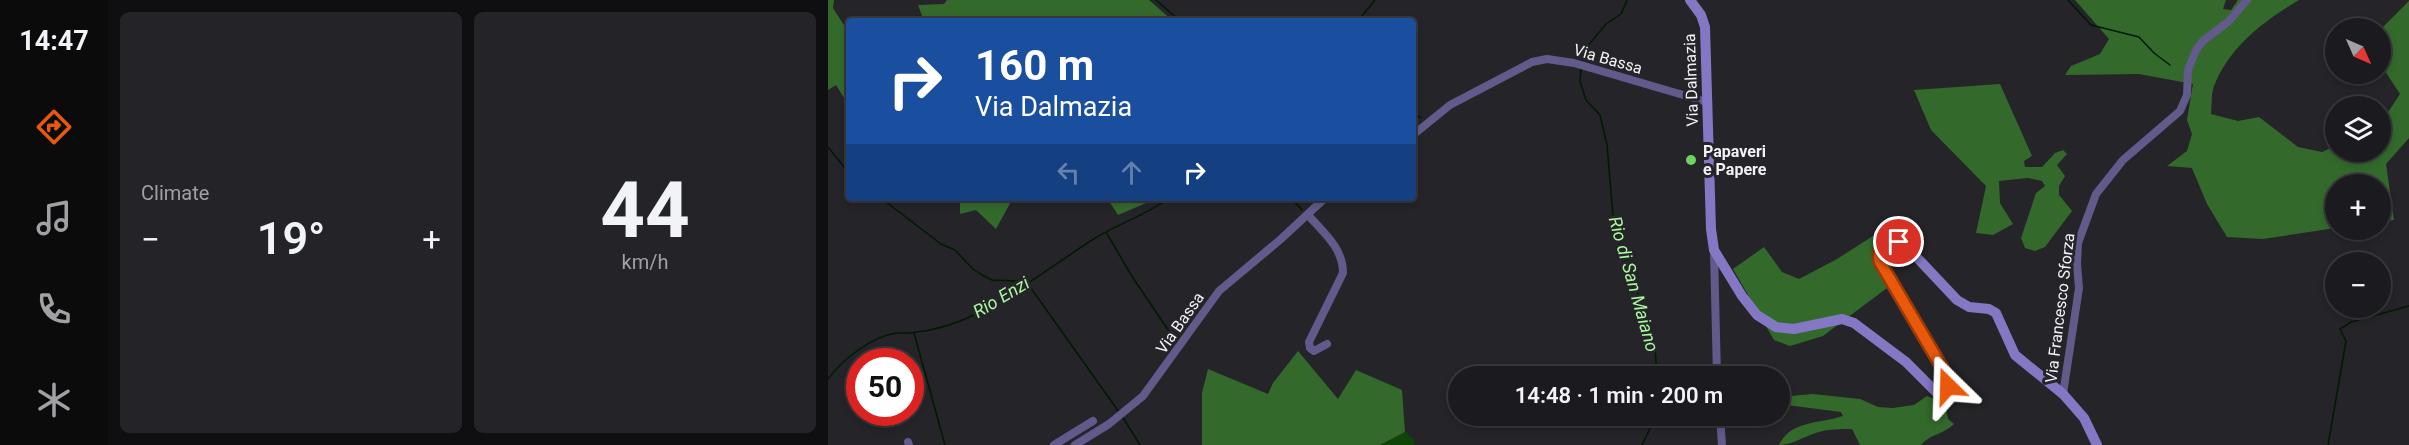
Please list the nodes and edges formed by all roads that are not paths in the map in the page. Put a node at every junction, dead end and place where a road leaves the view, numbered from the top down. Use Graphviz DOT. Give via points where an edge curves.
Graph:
graph roads {
  1 [pos="1690,0"];
  2 [pos="2247,0"];
  3 [pos="1707,102"];
  4 [pos="1416,133"];
  5 [pos="1322,201"];
  6 [pos="1308,215"];
  7 [pos="1714,249"];
  8 [pos="1327,344"];
  9 [pos="1716,366"];
  10 [pos="2063,394"];
  11 [pos="1093,421"];
  12 [pos="1721,426"];
  13 [pos="1069,436"];
  14 [pos="1054,445"];
  15 [pos="1075,445"];
  16 [pos="1722,445"];
  17 [pos="2097,445"];
  1 -- 3 [label="main road, Via Dalmazia" via="1705,27"];
  2 -- 10 [label="street, Via Francesco Sforza" via="2229,21 2203,41 2192,59 2184,105 2116,169 2096,194 2078,243 2079,288"];
  3 -- 4 [label="street, Via Bassa" via="1574,63 1547,59 1532,62 1450,105"];
  3 -- 7 [label="main road, Via Dalmazia"];
  5 -- 6 [label="street, Via Bassa"];
  6 -- 8 [label="street" via="1340,252 1343,262 1343,273 1309,342 1314,351"];
  6 -- 15 [label="street, Via Bassa" via="1219,291 1143,396"];
  7 -- 9 [label="street"];
  7 -- 10 [label="main road, Via Dalmazia" via="1757,315 1776,327 1794,329 1842,319 1854,323 1906,362 1935,391 1943,393 1948,386 1947,376 1878,256 1885,243 1899,242 1957,300 1996,313 2015,355"];
  10 -- 17 [label="main road, Via Dalmazia" via="2084,418"];
  11 -- 13 [label="street"];
  12 -- 16 [label="street"];
  13 -- 14 [label="street"];
  13 -- 15 [label="street, Via Bassa"];
}
